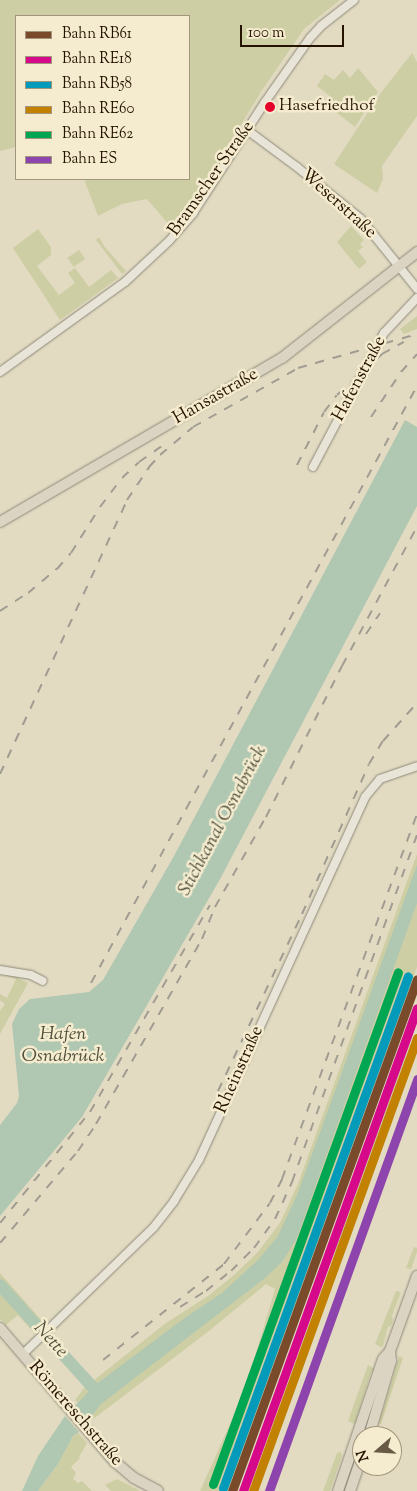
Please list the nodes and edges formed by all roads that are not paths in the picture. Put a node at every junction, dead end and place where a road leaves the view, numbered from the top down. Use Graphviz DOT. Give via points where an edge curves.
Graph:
graph roads {
  1 [pos="354,0"];
  2 [pos="247,130"];
  3 [pos="417,252"];
  4 [pos="400,266"];
  5 [pos="417,289"];
  6 [pos="417,298"];
  7 [pos="0,359"];
  8 [pos="2,370"];
  9 [pos="313,467"];
  10 [pos="0,522"];
  11 [pos="417,766"];
  12 [pos="0,970"];
  13 [pos="43,981"];
  14 [pos="417,1276"];
  15 [pos="0,1328"];
  16 [pos="390,1351"];
  17 [pos="22,1354"];
  18 [pos="372,1426"];
  19 [pos="355,1476"];
  20 [pos="158,1491"];
  21 [pos="338,1491"];
  22 [pos="350,1491"];
  1 -- 2 [label="street, Bramscher Straße" via="314,34"];
  2 -- 4 [label="street, Weserstraße" via="361,219"];
  2 -- 8 [label="street, Bramscher Straße" via="193,213 150,260 97,304"];
  3 -- 4 [label="main road, Hansastraße"];
  4 -- 5 [label="street, Weserstraße"];
  4 -- 10 [label="main road, Hansastraße" via="282,358"];
  6 -- 9 [label="street, Hafenstraße" via="384,333"];
  7 -- 8 [label="street"];
  11 -- 17 [label="street, Rheinstraße" via="380,779 365,797 200,1160 174,1201 154,1227"];
  12 -- 13 [label="street" via="31,975"];
  14 -- 16 [label="main road"];
  15 -- 17 [label="main road, Römereschstraße"];
  16 -- 18 [label="main road" via="391,1361"];
  16 -- 21 [label="main road" via="383,1359"];
  17 -- 20 [label="main road, Römereschstraße" via="123,1469"];
  19 -- 22 [label="main road"];
}
